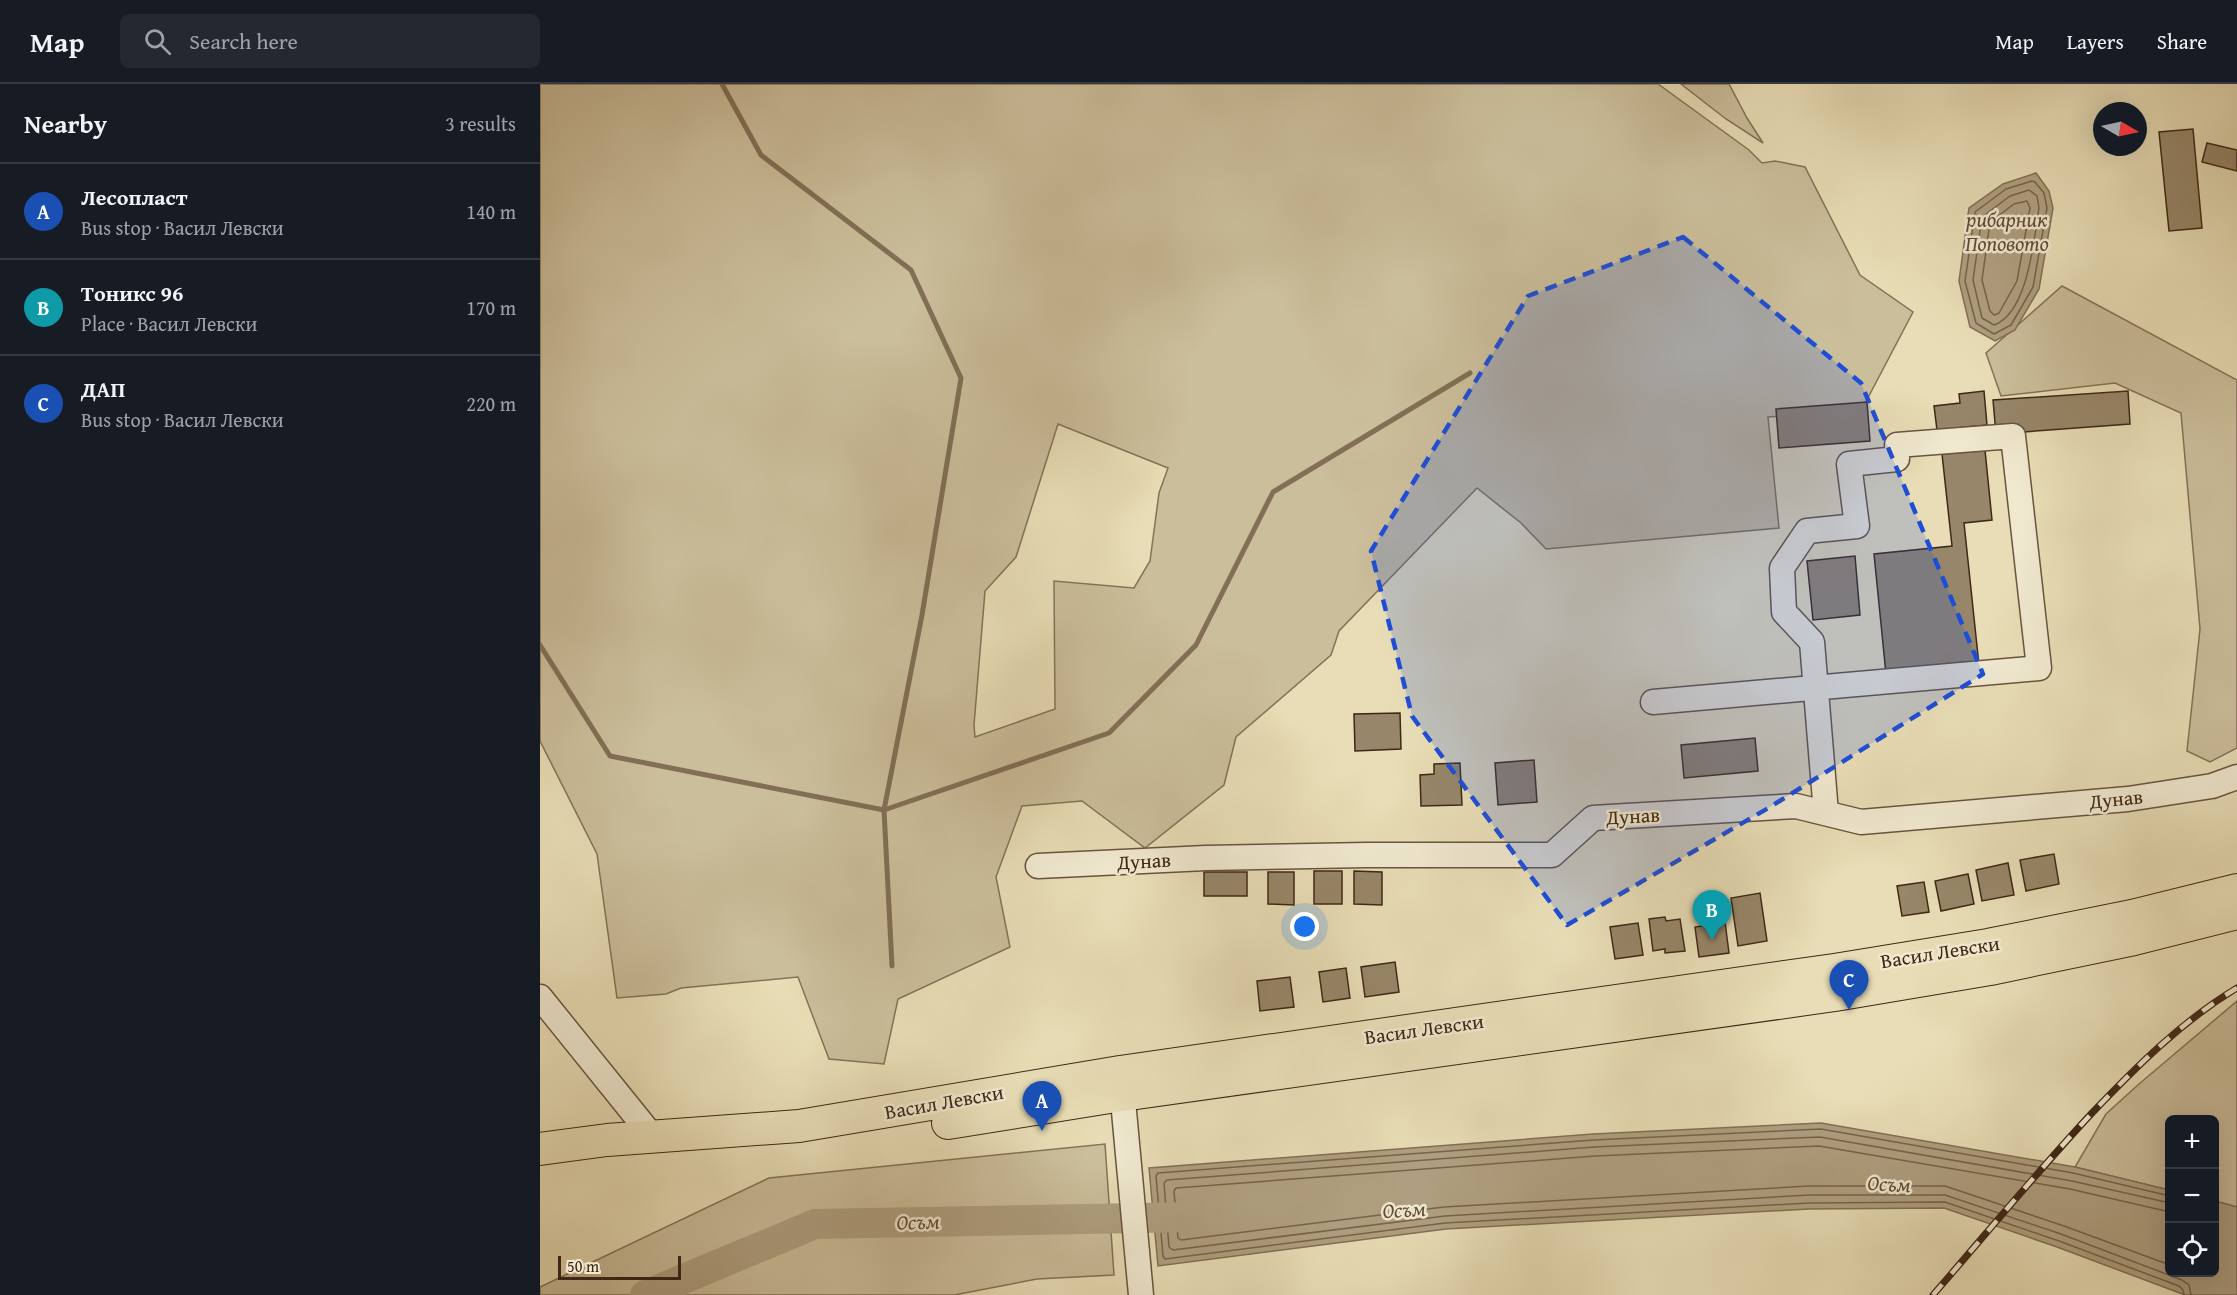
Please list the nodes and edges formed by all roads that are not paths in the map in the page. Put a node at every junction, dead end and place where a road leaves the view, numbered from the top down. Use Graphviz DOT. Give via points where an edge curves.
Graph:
graph roads {
  1 [pos="1816,688"];
  2 [pos="1653,702"];
  3 [pos="2237,777"];
  4 [pos="1826,813"];
  5 [pos="1038,866"];
  6 [pos="2237,890"];
  7 [pos="2237,913"];
  8 [pos="540,997"];
  9 [pos="1121,1084"];
  10 [pos="652,1136"];
  11 [pos="607,1140"];
  12 [pos="540,1149"];
  13 [pos="1140,1284"];
  1 -- 1 [label="street" via="2039,668 2013,436 1897,445 1897,459 1849,464 1857,526 1807,531 1782,568 1784,612 1812,642"];
  1 -- 2 [label="street"];
  1 -- 4 [label="street"];
  3 -- 4 [label="street, Дунав" via="2212,786 2128,799 1861,822"];
  4 -- 5 [label="street, Дунав" via="1796,806 1593,818 1552,855 1206,858"];
  6 -- 9 [label="main road, Васил Левски" via="1977,947"];
  7 -- 9 [label="main road, Васил Левски" via="2013,965 1835,995"];
  8 -- 10 [label="street"];
  9 -- 10 [label="main road, Васил Левски" via="799,1126"];
  9 -- 11 [label="main road, Васил Левски" via="800,1146"];
  9 -- 13 [label="street"];
  10 -- 11 [label="main road, Васил Левски"];
  11 -- 12 [label="main road, Васил Левски"];
}
